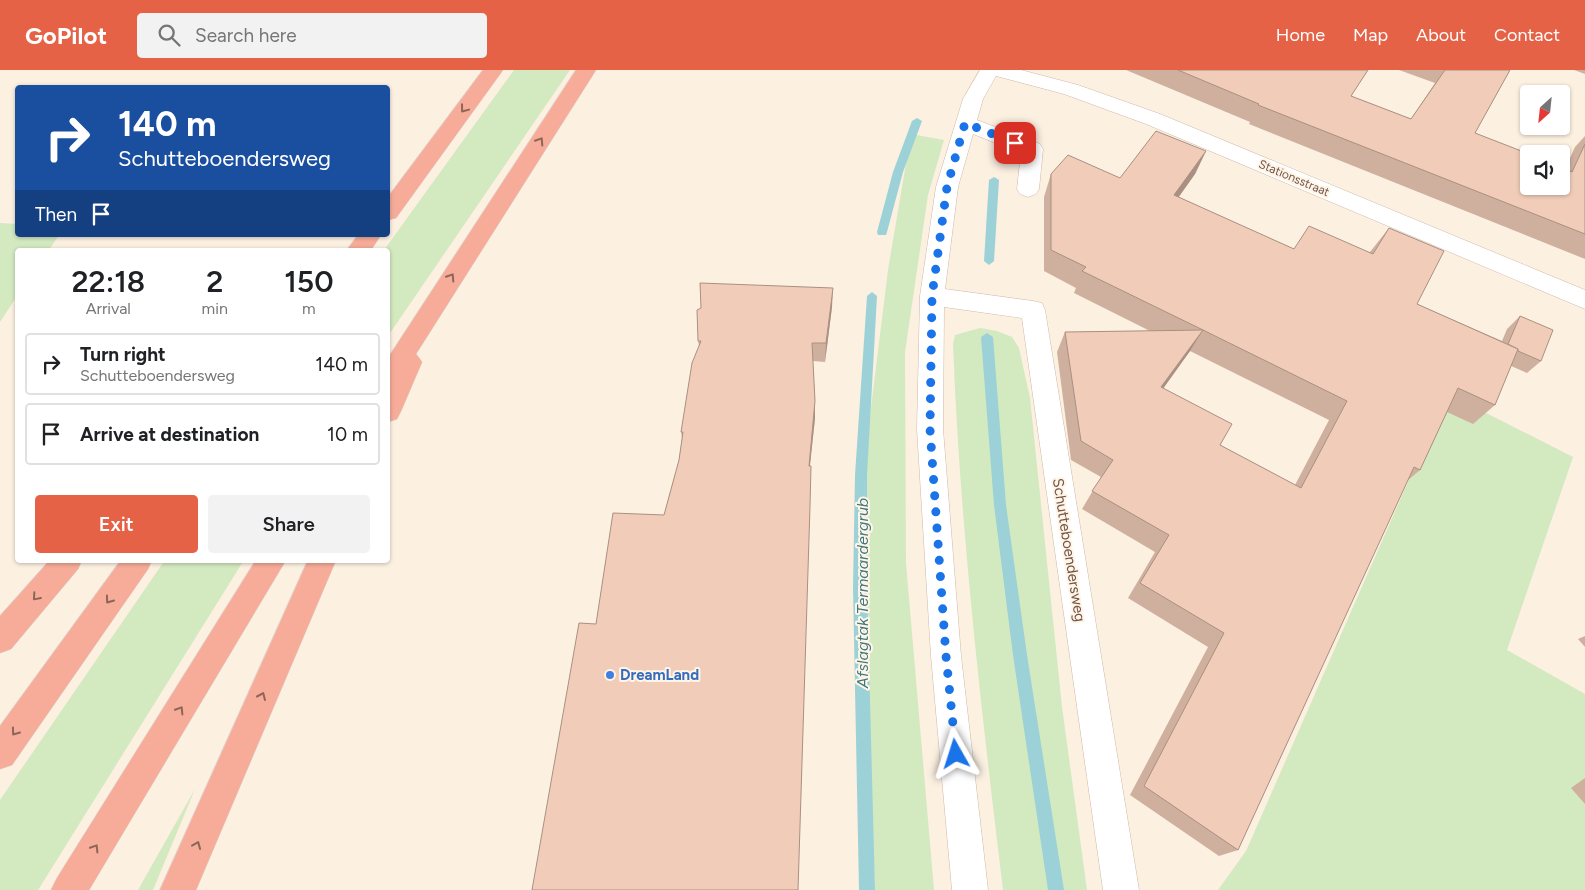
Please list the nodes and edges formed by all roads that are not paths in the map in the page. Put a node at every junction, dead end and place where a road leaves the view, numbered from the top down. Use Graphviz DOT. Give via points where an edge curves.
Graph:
graph roads {
  1 [pos="493,70"];
  2 [pos="586,70"];
  3 [pos="990,70"];
  4 [pos="997,70"];
  5 [pos="965,123"];
  6 [pos="1028,189"];
  7 [pos="390,209"];
  8 [pos="369,237"];
  9 [pos="360,248"];
  10 [pos="932,296"];
  11 [pos="1585,300"];
  12 [pos="436,301"];
  13 [pos="390,375"];
  14 [pos="390,406"];
  15 [pos="65,563"];
  16 [pos="136,563"];
  17 [pos="270,563"];
  18 [pos="321,563"];
  19 [pos="0,639"];
  20 [pos="0,753"];
  21 [pos="69,890"];
  22 [pos="178,890"];
  23 [pos="970,890"];
  24 [pos="1121,890"];
  1 -- 7 [label="highway, one-way"];
  12 -- 2 [label="highway, one-way"];
  3 -- 5 [label="street" via="973,99"];
  4 -- 11 [label="street, Stationsstraat" via="1071,89 1153,119"];
  5 -- 6 [label="street" via="1032,149"];
  5 -- 10 [label="street" via="947,187"];
  8 -- 9 [label="highway"];
  10 -- 23 [label="street" via="930,429 946,656"];
  10 -- 24 [label="street, Schutteboendersweg" via="1033,310"];
  12 -- 13 [label="highway"];
  12 -- 14 [label="highway"];
  15 -- 19 [label="highway, one-way"];
  16 -- 20 [label="highway, one-way"];
  21 -- 17 [label="highway, one-way"];
  22 -- 18 [label="highway, one-way"];
}
